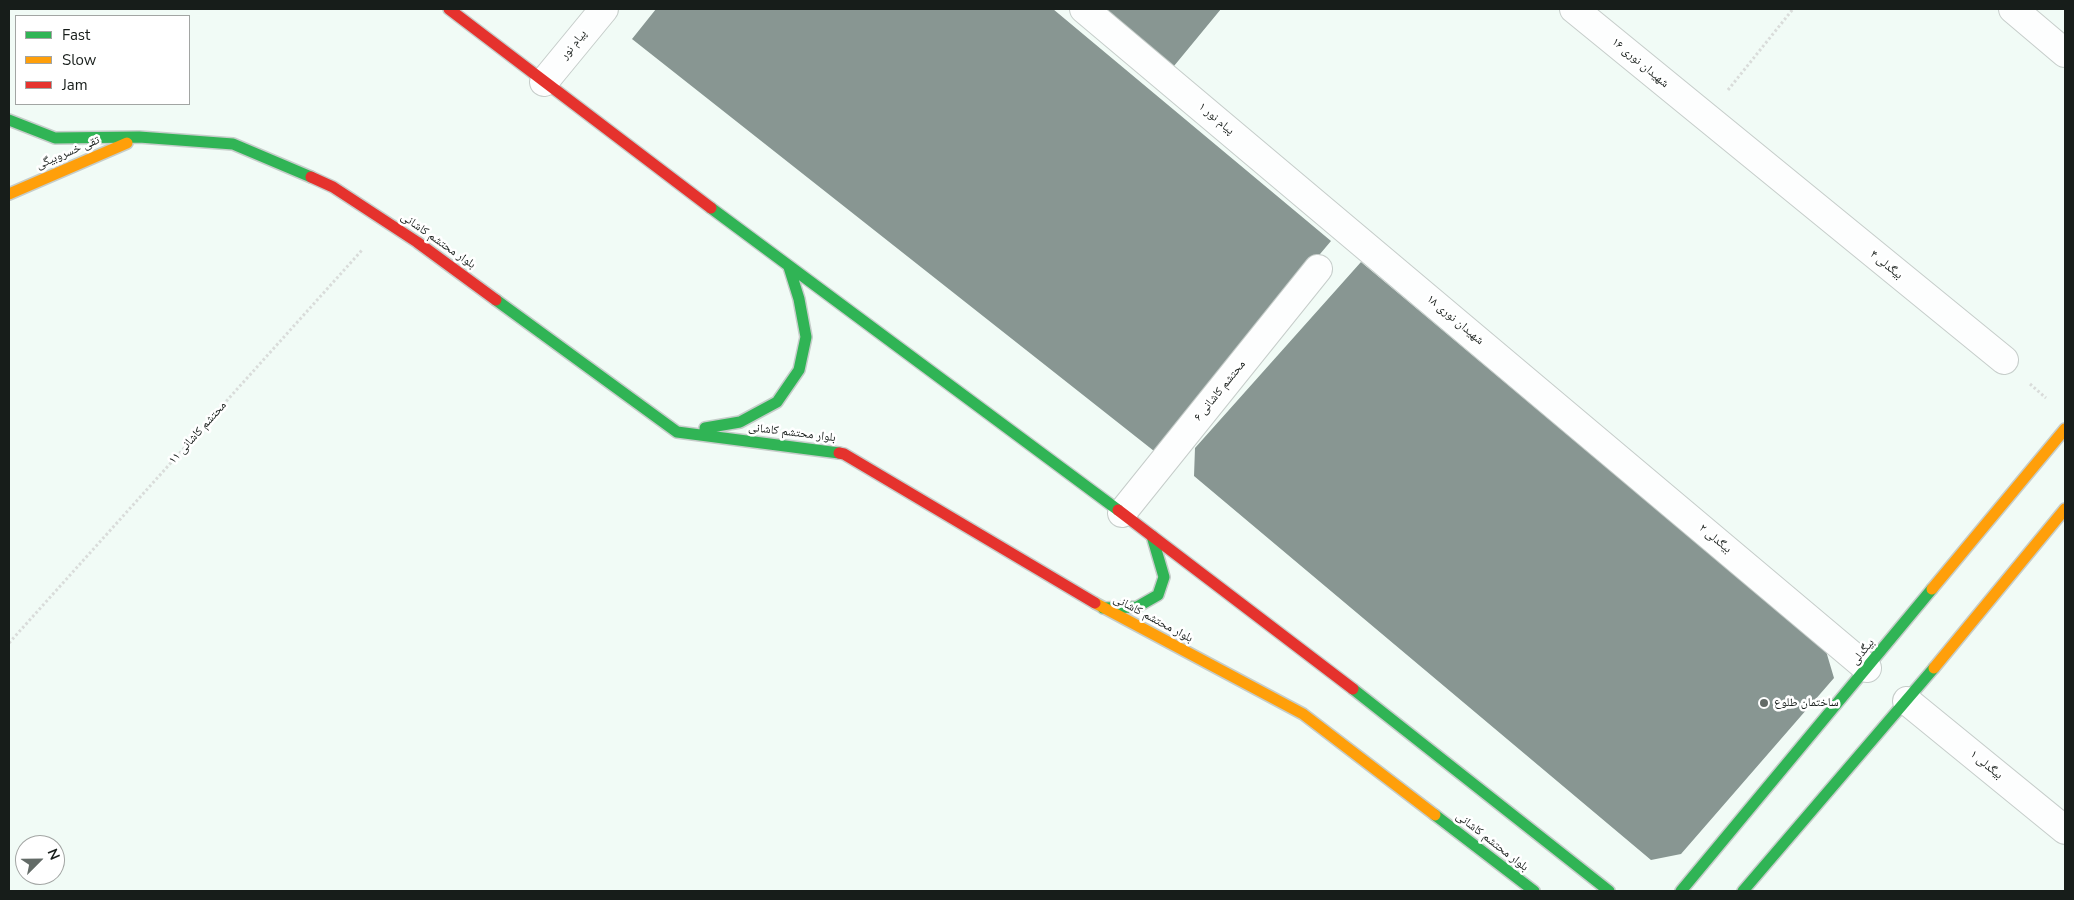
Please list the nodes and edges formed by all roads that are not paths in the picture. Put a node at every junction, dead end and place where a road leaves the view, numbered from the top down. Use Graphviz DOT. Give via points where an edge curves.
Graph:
graph roads {
  1 [pos="448,9"];
  2 [pos="604,9"];
  3 [pos="1084,9"];
  4 [pos="1574,9"];
  5 [pos="2013,9"];
  6 [pos="2065,53"];
  7 [pos="544,82"];
  8 [pos="1705,117"];
  9 [pos="9,120"];
  10 [pos="139,137"];
  11 [pos="9,194"];
  12 [pos="1347,230"];
  13 [pos="789,267"];
  14 [pos="1318,269"];
  15 [pos="2004,360"];
  16 [pos="1563,411"];
  17 [pos="2065,429"];
  18 [pos="677,432"];
  19 [pos="2065,509"];
  20 [pos="1122,513"];
  21 [pos="1152,536"];
  22 [pos="1103,608"];
  23 [pos="1867,668"];
  24 [pos="1907,701"];
  25 [pos="2065,830"];
  26 [pos="1770,860"];
  27 [pos="1766,883"];
  28 [pos="1534,891"];
  29 [pos="1609,891"];
  30 [pos="1681,891"];
  31 [pos="1743,891"];
  1 -- 7 [label="main road"];
  2 -- 7 [label="street, پیام نور"];
  3 -- 12 [label="street, پیام نور ۱"];
  4 -- 8 [label="street, شهیدان نوری ۱۶"];
  5 -- 6 [label="street"];
  7 -- 13 [label="main road"];
  8 -- 15 [label="street, بیگدلی ۴"];
  9 -- 10 [label="main road, بلوار محتشم کاشانی" via="55,138"];
  10 -- 11 [label="main road, تقی خسروبیگی"];
  10 -- 18 [label="main road, بلوار محتشم کاشانی" via="232,144 333,187 387,222"];
  12 -- 16 [label="street, شهیدان نوری ۱۸"];
  13 -- 18 [label="main road" via="806,337 799,370 777,402 740,422"];
  13 -- 20 [label="main road"];
  14 -- 20 [label="street, محتشم کاشانی ۶"];
  16 -- 23 [label="street, بیگدلی ۲"];
  17 -- 23 [label="main road, بیگدلی"];
  18 -- 22 [label="main road, بلوار محتشم کاشانی" via="844,454"];
  19 -- 24 [label="main road"];
  20 -- 21 [label="main road"];
  21 -- 22 [label="main road" via="1164,576 1158,595 1136,607"];
  21 -- 29 [label="main road" via="1397,723"];
  22 -- 28 [label="main road, بلوار محتشم کاشانی" via="1303,714"];
  23 -- 30 [label="main road, بیگدلی"];
  24 -- 25 [label="street, بیگدلی ۱"];
  24 -- 26 [label="main road"];
  26 -- 27 [label="main road"];
  26 -- 31 [label="main road"];
}
